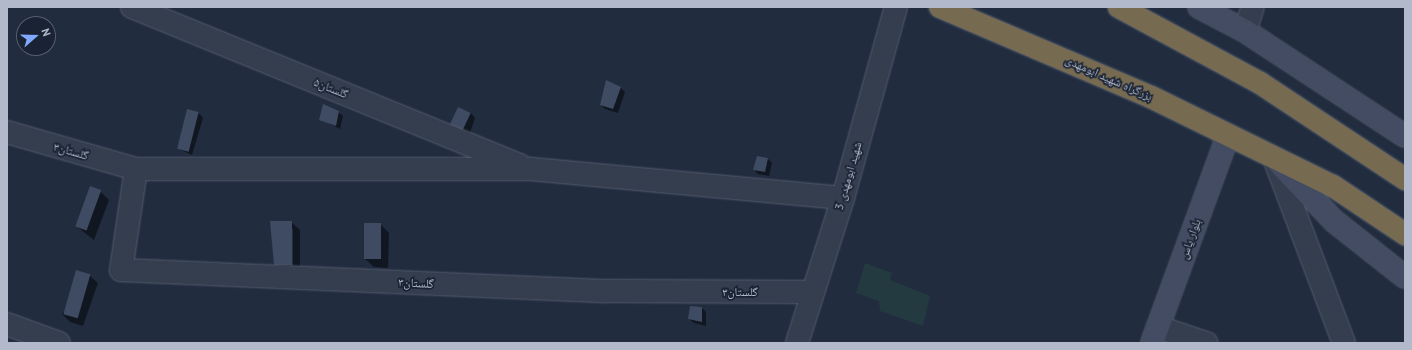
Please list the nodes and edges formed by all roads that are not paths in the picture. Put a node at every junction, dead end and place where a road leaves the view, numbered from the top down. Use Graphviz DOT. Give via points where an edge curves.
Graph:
graph roads {
  1 [pos="132,7"];
  2 [pos="896,7"];
  3 [pos="940,7"];
  4 [pos="1119,7"];
  5 [pos="1199,7"];
  6 [pos="1253,7"];
  7 [pos="1245,31"];
  8 [pos="7,132"];
  9 [pos="1228,134"];
  10 [pos="1405,136"];
  11 [pos="1274,158"];
  12 [pos="531,169"];
  13 [pos="136,170"];
  14 [pos="1405,179"];
  15 [pos="842,198"];
  16 [pos="1405,234"];
  17 [pos="1405,277"];
  18 [pos="812,292"];
  19 [pos="7,324"];
  20 [pos="1155,335"];
  21 [pos="59,343"];
  22 [pos="797,343"];
  23 [pos="1206,343"];
  24 [pos="1344,343"];
  1 -- 12 [label="street, گلستان۵"];
  2 -- 15 [label="street, شهید ابومهدی 3"];
  3 -- 9 [label="highway, بزرگراه شهید ابومهدی" via="1130,87"];
  4 -- 14 [label="highway" via="1260,83"];
  5 -- 7 [label="main road"];
  6 -- 7 [label="street"];
  7 -- 10 [label="main road"];
  8 -- 13 [label="street, گلستان۳"];
  9 -- 11 [label="highway, بزرگراه شهید ابومهدی"];
  9 -- 20 [label="main road, بلوار یاس"];
  11 -- 16 [label="highway, بزرگراه شهید ابومهدی" via="1333,186"];
  11 -- 17 [label="main road, بزرگراه شهید ابومهدی" via="1334,221"];
  11 -- 24 [label="street"];
  12 -- 13 [label="street, گلستان۳"];
  12 -- 15 [label="street"];
  13 -- 18 [label="street, گلستان۳" via="121,270 607,291"];
  15 -- 18 [label="street, شهید ابومهدی 3"];
  18 -- 22 [label="street, شهید ابومهدی 3"];
  19 -- 21 [label="street"];
  20 -- 23 [label="street"];
}
